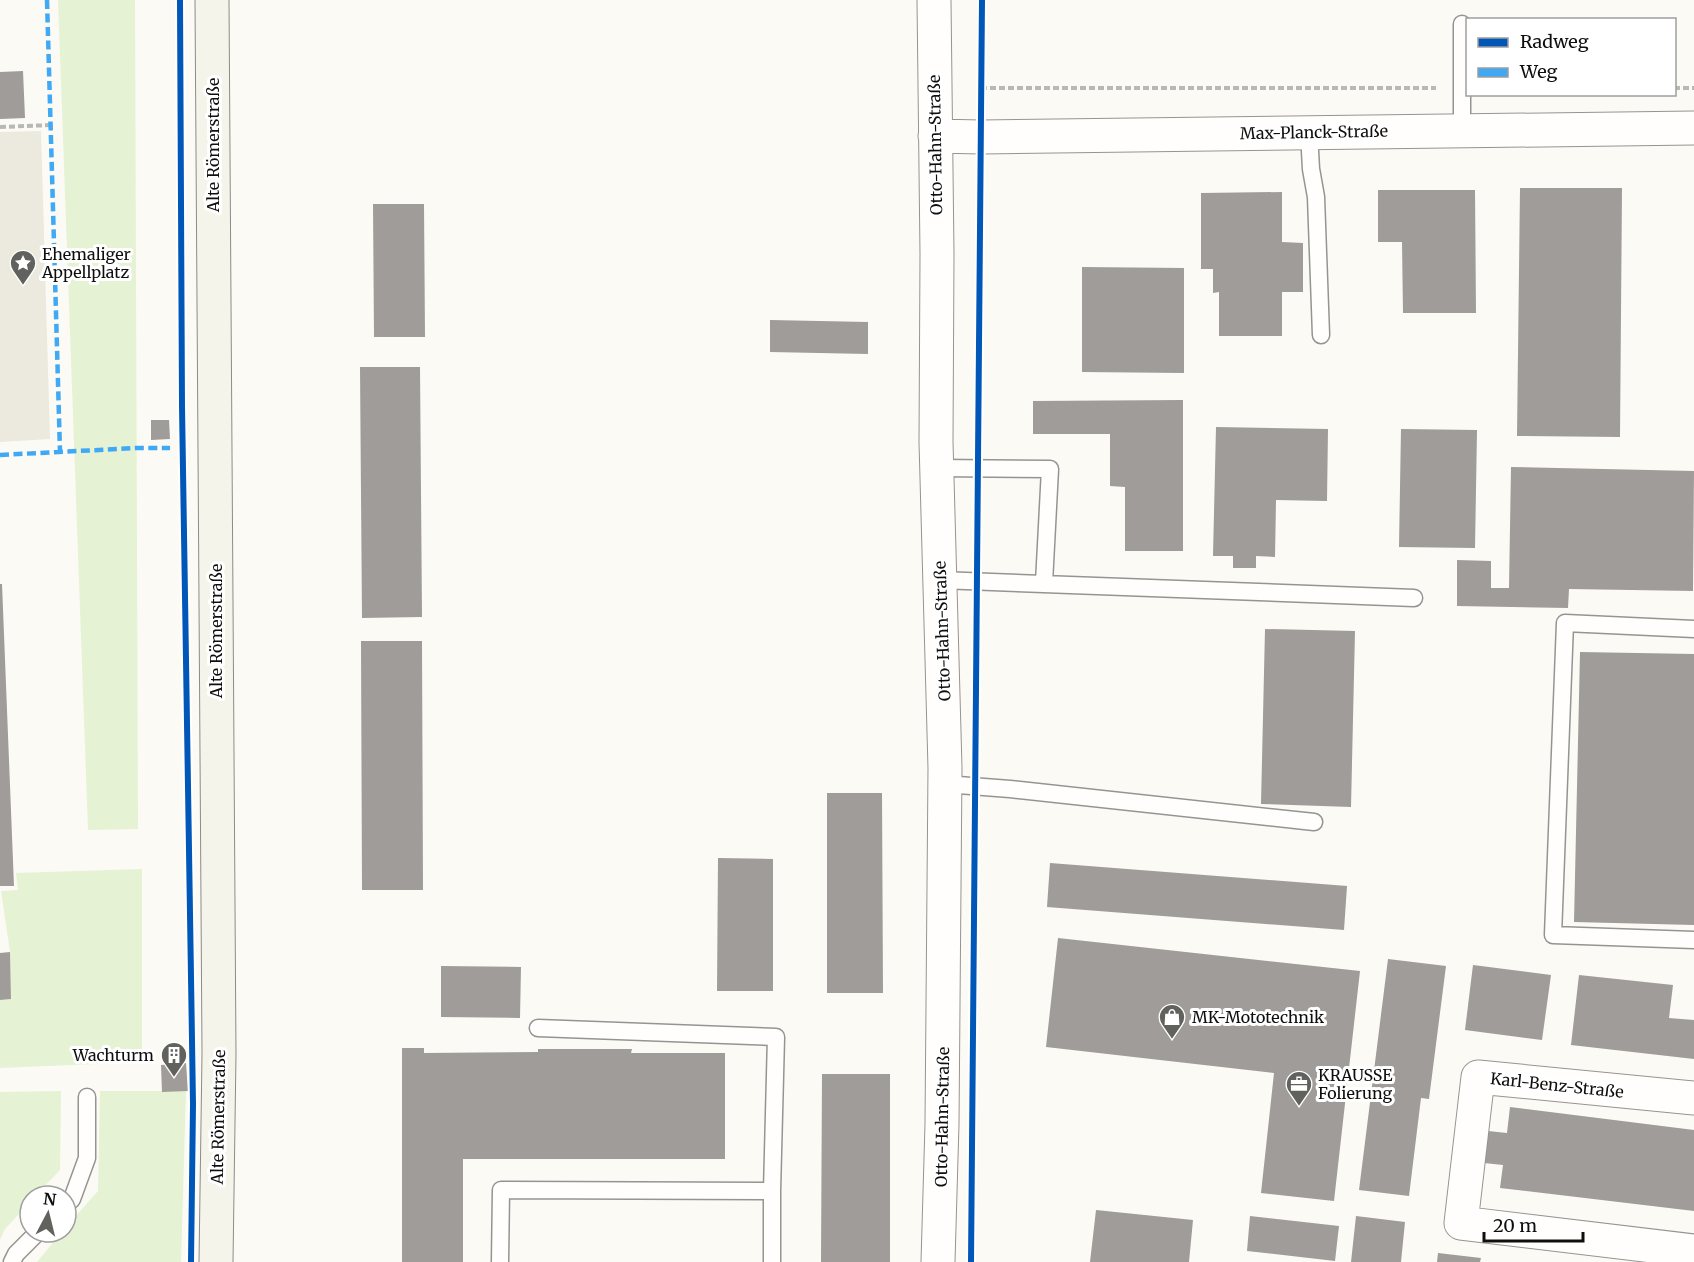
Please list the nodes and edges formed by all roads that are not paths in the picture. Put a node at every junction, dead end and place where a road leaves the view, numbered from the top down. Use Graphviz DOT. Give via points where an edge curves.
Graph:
graph roads {
  1 [pos="212,0"];
  2 [pos="934,0"];
  3 [pos="1462,24"];
  4 [pos="1694,128"];
  5 [pos="1462,130"];
  6 [pos="1309,133"];
  7 [pos="935,136"];
  8 [pos="1321,335"];
  9 [pos="937,468"];
  10 [pos="940,580"];
  11 [pos="1044,583"];
  12 [pos="1414,598"];
  13 [pos="1694,628"];
  14 [pos="945,784"];
  15 [pos="1314,822"];
  16 [pos="1694,940"];
  17 [pos="538,1028"];
  18 [pos="87,1097"];
  19 [pos="1694,1098"];
  20 [pos="77,1184"];
  21 [pos="772,1191"];
  22 [pos="26,1244"];
  23 [pos="1694,1251"];
  24 [pos="12,1262"];
  25 [pos="216,1262"];
  26 [pos="500,1262"];
  27 [pos="772,1262"];
  28 [pos="938,1262"];
  1 -- 25 [label="main road, Alte Römerstraße" via="219,1054"];
  2 -- 7 [label="street, Otto-Hahn-Straße"];
  3 -- 5 [label="lane"];
  4 -- 5 [label="street, Max-Planck-Straße"];
  5 -- 6 [label="street, Max-Planck-Straße"];
  6 -- 7 [label="street, Max-Planck-Straße"];
  6 -- 8 [label="lane" via="1316,197"];
  7 -- 9 [label="street, Otto-Hahn-Straße"];
  9 -- 10 [label="street, Otto-Hahn-Straße"];
  9 -- 11 [label="lane" via="1050,469"];
  10 -- 11 [label="lane"];
  10 -- 14 [label="street, Otto-Hahn-Straße"];
  11 -- 12 [label="lane"];
  13 -- 16 [label="lane" via="1565,623 1553,934"];
  14 -- 15 [label="lane"];
  14 -- 28 [label="street, Otto-Hahn-Straße"];
  17 -- 21 [label="lane" via="776,1037"];
  18 -- 20 [label="lane" via="87,1158"];
  19 -- 23 [label="street, Karl-Benz-Straße" via="1478,1077 1461,1223"];
  21 -- 26 [label="lane" via="501,1190"];
  21 -- 27 [label="lane"];
  22 -- 24 [label="lane"];
}
